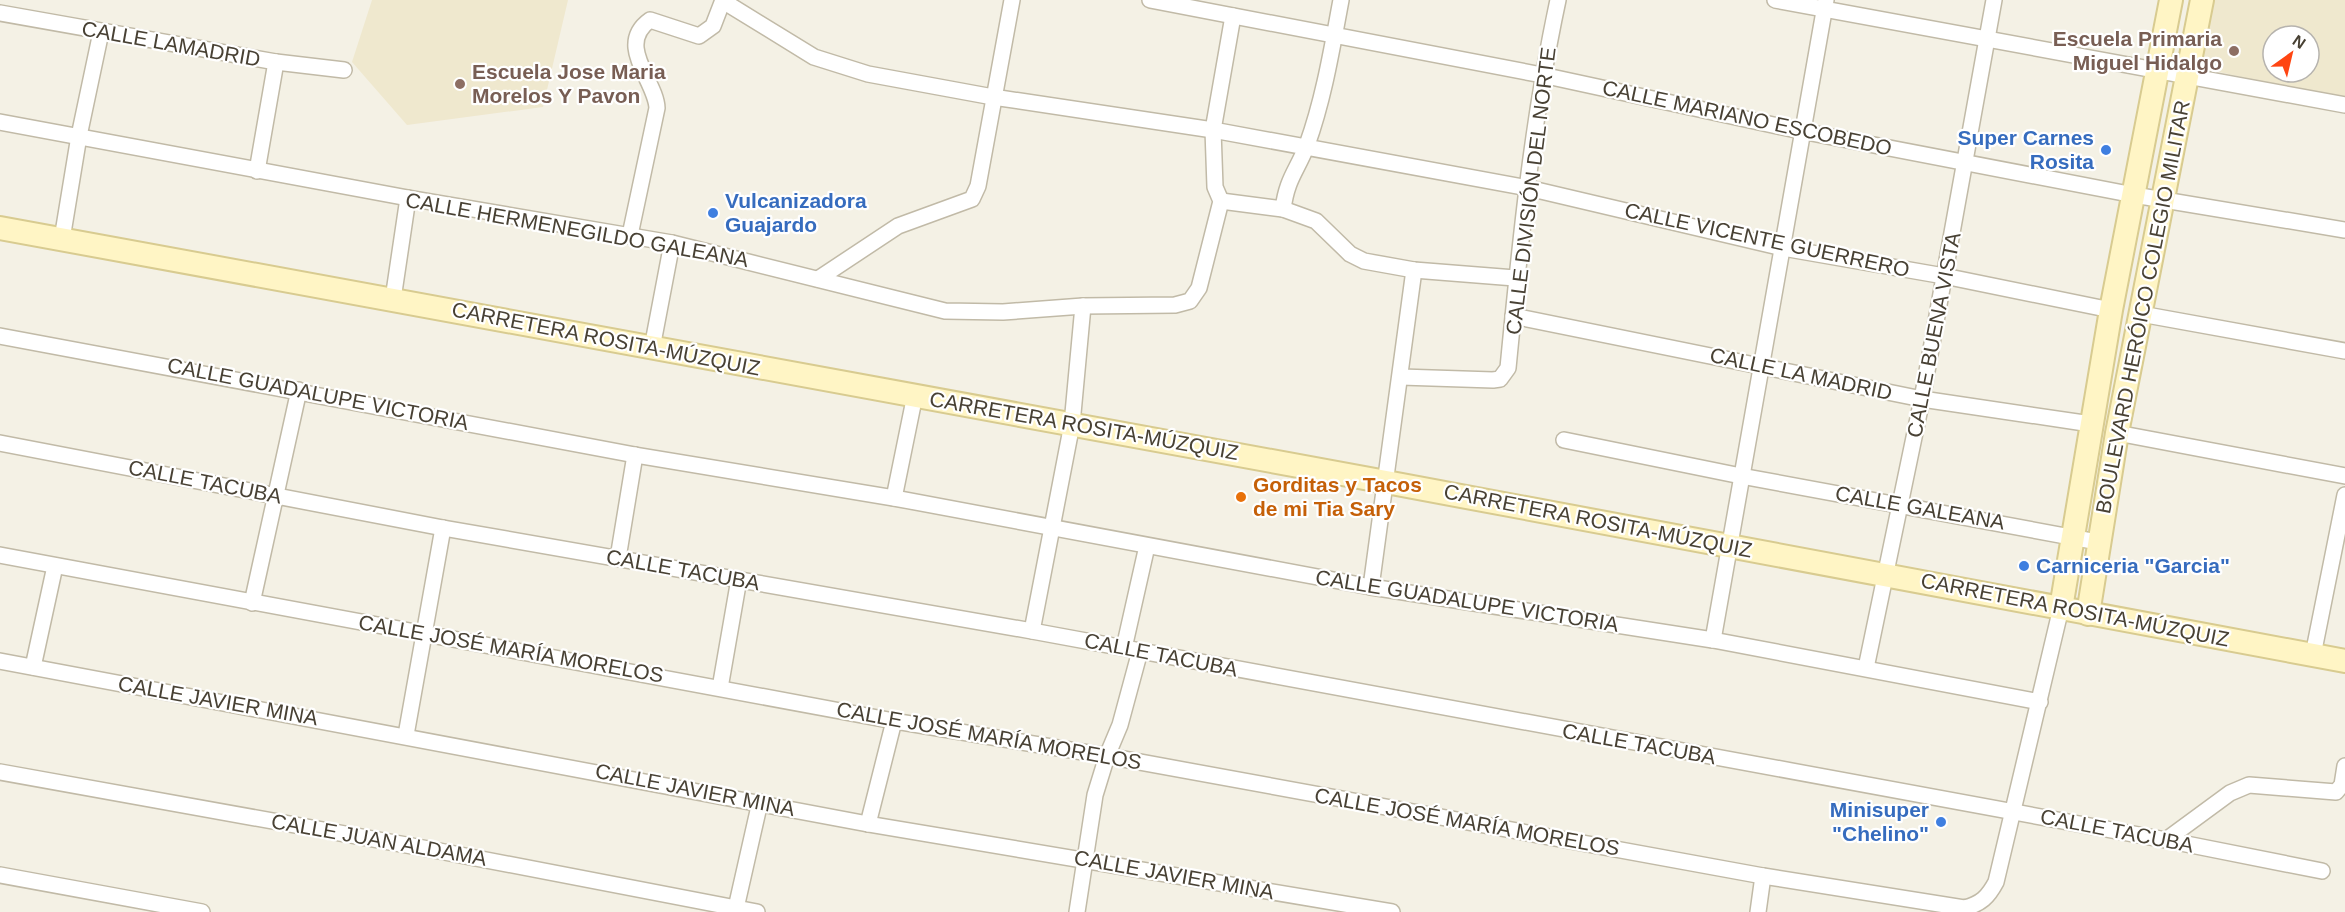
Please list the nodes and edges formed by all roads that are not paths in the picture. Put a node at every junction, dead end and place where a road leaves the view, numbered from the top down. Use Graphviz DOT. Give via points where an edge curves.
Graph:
graph roads {
  1 [pos="723,0"];
  2 [pos="1012,0"];
  3 [pos="1149,0"];
  4 [pos="1341,0"];
  5 [pos="1558,0"];
  6 [pos="1775,0"];
  7 [pos="1994,0"];
  8 [pos="2171,0"];
  9 [pos="2202,0"];
  10 [pos="1825,4"];
  11 [pos="0,13"];
  12 [pos="1233,16"];
  13 [pos="101,32"];
  14 [pos="1334,34"];
  15 [pos="1987,39"];
  16 [pos="276,62"];
  17 [pos="344,70"];
  18 [pos="2158,72"];
  19 [pos="1542,75"];
  20 [pos="2187,77"];
  21 [pos="993,97"];
  22 [pos="2345,105"];
  23 [pos="0,122"];
  24 [pos="1213,130"];
  25 [pos="1801,131"];
  26 [pos="79,136"];
  27 [pos="1306,147"];
  28 [pos="1965,163"];
  29 [pos="257,171"];
  30 [pos="1528,188"];
  31 [pos="2134,195"];
  32 [pos="408,198"];
  33 [pos="2163,200"];
  34 [pos="1221,201"];
  35 [pos="1283,209"];
  36 [pos="0,228"];
  37 [pos="2345,230"];
  38 [pos="630,235"];
  39 [pos="62,239"];
  40 [pos="672,243"];
  41 [pos="1783,248"];
  42 [pos="1414,270"];
  43 [pos="1944,276"];
  44 [pos="1515,278"];
  45 [pos="818,279"];
  46 [pos="393,299"];
  47 [pos="1083,306"];
  48 [pos="2111,310"];
  49 [pos="2140,314"];
  50 [pos="1513,316"];
  51 [pos="0,336"];
  52 [pos="652,348"];
  53 [pos="2345,351"];
  54 [pos="1761,366"];
  55 [pos="1401,377"];
  56 [pos="299,390"];
  57 [pos="915,395"];
  58 [pos="1922,399"];
  59 [pos="1072,424"];
  60 [pos="2091,424"];
  61 [pos="2117,434"];
  62 [pos="1564,440"];
  63 [pos="0,443"];
  64 [pos="635,455"];
  65 [pos="1741,476"];
  66 [pos="2345,476"];
  67 [pos="1386,482"];
  68 [pos="276,495"];
  69 [pos="2345,495"];
  70 [pos="894,498"];
  71 [pos="1902,504"];
  72 [pos="444,528"];
  73 [pos="1052,528"];
  74 [pos="2071,536"];
  75 [pos="2098,543"];
  76 [pos="1728,545"];
  77 [pos="1147,546"];
  78 [pos="0,555"];
  79 [pos="618,558"];
  80 [pos="55,566"];
  81 [pos="1887,574"];
  82 [pos="739,579"];
  83 [pos="1371,587"];
  84 [pos="252,603"];
  85 [pos="2061,608"];
  86 [pos="2088,614"];
  87 [pos="1032,631"];
  88 [pos="425,634"];
  89 [pos="1713,640"];
  90 [pos="1124,648"];
  91 [pos="1140,651"];
  92 [pos="2313,655"];
  93 [pos="0,661"];
  94 [pos="2345,662"];
  95 [pos="33,668"];
  96 [pos="1866,668"];
  97 [pos="720,688"];
  98 [pos="2040,702"];
  99 [pos="894,721"];
  100 [pos="406,735"];
  101 [pos="1107,756"];
  102 [pos="2345,766"];
  103 [pos="0,772"];
  104 [pos="760,802"];
  105 [pos="2013,812"];
  106 [pos="868,824"];
  107 [pos="2166,840"];
  108 [pos="1085,860"];
  109 [pos="2322,871"];
  110 [pos="0,875"];
  111 [pos="1764,876"];
  112 [pos="736,908"];
  113 [pos="1931,909"];
  114 [pos="202,912"];
  115 [pos="757,912"];
  116 [pos="1077,912"];
  117 [pos="1392,912"];
  118 [pos="1758,912"];
  1 -- 21 [label="street, CALLE VICENTE GUERRERO" via="792,46 830,63 868,74"];
  1 -- 38 [label="street" via="713,26 699,36 651,20 641,32 636,54 657,99 657,108"];
  2 -- 21 [label="street"];
  3 -- 12 [label="street, CALLE MARIANO ESCOBEDO"];
  4 -- 14 [label="street"];
  5 -- 19 [label="street, CALLE DIVISIÓN DEL NORTE"];
  6 -- 10 [label="street"];
  7 -- 15 [label="street, CALLE BUENA VISTA"];
  8 -- 18 [label="main road, BOULEVARD HERÓICO COLEGIO MILITAR"];
  9 -- 20 [label="main road, BOULEVARD HERÓICO COLEGIO MILITAR"];
  10 -- 15 [label="street"];
  10 -- 25 [label="street"];
  11 -- 13 [label="street, CALLE LAMADRID"];
  12 -- 14 [label="street, CALLE MARIANO ESCOBEDO"];
  12 -- 24 [label="street"];
  13 -- 16 [label="street, CALLE LAMADRID"];
  13 -- 26 [label="street"];
  14 -- 19 [label="street, CALLE MARIANO ESCOBEDO"];
  14 -- 27 [label="street"];
  15 -- 18 [label="street"];
  15 -- 28 [label="street, CALLE BUENA VISTA"];
  16 -- 17 [label="street, CALLE LAMADRID"];
  16 -- 29 [label="street"];
  18 -- 20 [label="street"];
  18 -- 31 [label="main road, BOULEVARD HERÓICO COLEGIO MILITAR"];
  19 -- 25 [label="street, CALLE MARIANO ESCOBEDO"];
  19 -- 30 [label="street, CALLE DIVISIÓN DEL NORTE"];
  20 -- 22 [label="street"];
  20 -- 33 [label="main road, BOULEVARD HERÓICO COLEGIO MILITAR"];
  21 -- 24 [label="street, CALLE VICENTE GUERRERO"];
  21 -- 45 [label="street" via="978,186 972,199 898,226"];
  23 -- 26 [label="street, CALLE HERMENEGILDO GALEANA"];
  24 -- 27 [label="street, CALLE VICENTE GUERRERO"];
  24 -- 34 [label="street" via="1215,187"];
  25 -- 28 [label="street, CALLE MARIANO ESCOBEDO"];
  25 -- 41 [label="street"];
  26 -- 29 [label="street, CALLE HERMENEGILDO GALEANA"];
  26 -- 39 [label="street"];
  27 -- 30 [label="street, CALLE VICENTE GUERRERO"];
  27 -- 35 [label="street" via="1289,178"];
  28 -- 31 [label="street, CALLE MARIANO ESCOBEDO"];
  28 -- 43 [label="street, CALLE BUENA VISTA"];
  29 -- 32 [label="street, CALLE HERMENEGILDO GALEANA"];
  30 -- 41 [label="street, CALLE VICENTE GUERRERO"];
  30 -- 44 [label="street, CALLE DIVISIÓN DEL NORTE"];
  31 -- 33 [label="street, CALLE MARIANO ESCOBEDO"];
  31 -- 48 [label="main road, BOULEVARD HERÓICO COLEGIO MILITAR"];
  32 -- 38 [label="street, CALLE HERMENEGILDO GALEANA"];
  32 -- 46 [label="street"];
  33 -- 37 [label="street, CALLE MARIANO ESCOBEDO"];
  33 -- 49 [label="main road, BOULEVARD HERÓICO COLEGIO MILITAR"];
  34 -- 35 [label="street"];
  34 -- 47 [label="street, CALLE HERMENEGILDO GALEANA" via="1199,288 1190,301 1175,305"];
  35 -- 42 [label="street" via="1316,221 1357,259"];
  36 -- 39 [label="main road, CARRETERA ROSITA-MÚZQUIZ"];
  38 -- 40 [label="street, CALLE HERMENEGILDO GALEANA"];
  39 -- 46 [label="main road, CARRETERA ROSITA-MÚZQUIZ"];
  40 -- 45 [label="street, CALLE HERMENEGILDO GALEANA"];
  40 -- 52 [label="street"];
  41 -- 43 [label="street, CALLE VICENTE GUERRERO"];
  41 -- 54 [label="street"];
  42 -- 44 [label="street"];
  42 -- 55 [label="street"];
  43 -- 48 [label="street, CALLE VICENTE GUERRERO"];
  43 -- 58 [label="street, CALLE BUENA VISTA"];
  44 -- 50 [label="street, CALLE DIVISIÓN DEL NORTE"];
  45 -- 47 [label="street, CALLE HERMENEGILDO GALEANA" via="945,311 1003,312"];
  46 -- 52 [label="main road, CARRETERA ROSITA-MÚZQUIZ"];
  47 -- 59 [label="street"];
  48 -- 60 [label="main road, BOULEVARD HERÓICO COLEGIO MILITAR"];
  49 -- 53 [label="street"];
  49 -- 61 [label="main road, BOULEVARD HERÓICO COLEGIO MILITAR"];
  50 -- 54 [label="street, CALLE LA MADRID"];
  50 -- 55 [label="street, CALLE DIVISIÓN DEL NORTE" via="1508,368 1500,379"];
  51 -- 56 [label="street, CALLE GUADALUPE VICTORIA"];
  52 -- 57 [label="main road, CARRETERA ROSITA-MÚZQUIZ"];
  54 -- 58 [label="street, CALLE LA MADRID"];
  54 -- 65 [label="street"];
  55 -- 67 [label="street"];
  56 -- 64 [label="street, CALLE GUADALUPE VICTORIA"];
  56 -- 68 [label="street"];
  57 -- 59 [label="main road, CARRETERA ROSITA-MÚZQUIZ"];
  57 -- 70 [label="street"];
  58 -- 60 [label="street, CALLE LA MADRID"];
  58 -- 71 [label="street, CALLE BUENA VISTA"];
  59 -- 67 [label="main road, CARRETERA ROSITA-MÚZQUIZ"];
  59 -- 73 [label="street"];
  60 -- 74 [label="main road, BOULEVARD HERÓICO COLEGIO MILITAR"];
  61 -- 66 [label="street"];
  61 -- 75 [label="main road, BOULEVARD HERÓICO COLEGIO MILITAR"];
  62 -- 65 [label="street"];
  63 -- 68 [label="street, CALLE TACUBA"];
  64 -- 70 [label="street, CALLE GUADALUPE VICTORIA"];
  64 -- 79 [label="street"];
  65 -- 71 [label="street, CALLE GALEANA"];
  65 -- 76 [label="street"];
  67 -- 76 [label="main road, CARRETERA ROSITA-MÚZQUIZ"];
  67 -- 83 [label="street"];
  68 -- 72 [label="street, CALLE TACUBA"];
  68 -- 84 [label="street"];
  69 -- 92 [label="street"];
  70 -- 73 [label="street, CALLE GUADALUPE VICTORIA"];
  71 -- 74 [label="street, CALLE GALEANA"];
  71 -- 81 [label="street, CALLE BUENA VISTA"];
  72 -- 79 [label="street, CALLE TACUBA"];
  72 -- 88 [label="street"];
  73 -- 77 [label="street, CALLE GUADALUPE VICTORIA"];
  73 -- 87 [label="street"];
  74 -- 75 [label="street, CALLE GALEANA"];
  74 -- 85 [label="main road, BOULEVARD HERÓICO COLEGIO MILITAR"];
  75 -- 86 [label="main road, BOULEVARD HERÓICO COLEGIO MILITAR"];
  76 -- 81 [label="main road, CARRETERA ROSITA-MÚZQUIZ"];
  76 -- 89 [label="street"];
  77 -- 83 [label="street, CALLE GUADALUPE VICTORIA"];
  77 -- 90 [label="street"];
  78 -- 80 [label="street, CALLE JOSÉ MARÍA MORELOS"];
  79 -- 82 [label="street, CALLE TACUBA"];
  80 -- 84 [label="street, CALLE JOSÉ MARÍA MORELOS"];
  80 -- 95 [label="street"];
  81 -- 85 [label="main road, CARRETERA ROSITA-MÚZQUIZ"];
  81 -- 96 [label="street, CALLE BUENA VISTA"];
  82 -- 87 [label="street, CALLE TACUBA"];
  82 -- 97 [label="street"];
  83 -- 89 [label="street, CALLE GUADALUPE VICTORIA"];
  84 -- 88 [label="street, CALLE JOSÉ MARÍA MORELOS"];
  85 -- 86 [label="main road, CARRETERA ROSITA-MÚZQUIZ"];
  85 -- 98 [label="street"];
  86 -- 92 [label="main road, CARRETERA ROSITA-MÚZQUIZ"];
  87 -- 90 [label="street, CALLE TACUBA"];
  88 -- 97 [label="street, CALLE JOSÉ MARÍA MORELOS"];
  88 -- 100 [label="street"];
  89 -- 96 [label="street, CALLE GUADALUPE VICTORIA"];
  90 -- 91 [label="street, CALLE TACUBA"];
  91 -- 101 [label="street" via="1120,725"];
  91 -- 105 [label="street, CALLE TACUBA"];
  92 -- 94 [label="main road, CARRETERA ROSITA-MÚZQUIZ"];
  93 -- 95 [label="street, CALLE JAVIER MINA"];
  95 -- 100 [label="street, CALLE JAVIER MINA"];
  96 -- 98 [label="street, CALLE GUADALUPE VICTORIA"];
  97 -- 99 [label="street, CALLE JOSÉ MARÍA MORELOS"];
  98 -- 105 [label="street"];
  99 -- 101 [label="street, CALLE JOSÉ MARÍA MORELOS"];
  99 -- 106 [label="street"];
  100 -- 104 [label="street, CALLE JAVIER MINA"];
  101 -- 108 [label="street" via="1095,795"];
  101 -- 111 [label="street, CALLE JOSÉ MARÍA MORELOS"];
  102 -- 107 [label="street" via="2342,785 2336,792 2249,785 2230,793"];
  103 -- 112 [label="street, CALLE JUAN ALDAMA"];
  104 -- 106 [label="street, CALLE JAVIER MINA"];
  104 -- 112 [label="street"];
  105 -- 107 [label="street, CALLE TACUBA"];
  105 -- 113 [label="street, CALLE JOSÉ MARÍA MORELOS" via="1996,882 1989,895 1964,908"];
  106 -- 108 [label="street, CALLE JAVIER MINA"];
  107 -- 109 [label="street, CALLE TACUBA"];
  108 -- 116 [label="street"];
  108 -- 117 [label="street, CALLE JAVIER MINA"];
  110 -- 114 [label="street"];
  111 -- 113 [label="street, CALLE JOSÉ MARÍA MORELOS"];
  111 -- 118 [label="street"];
  112 -- 115 [label="street, CALLE JUAN ALDAMA"];
}
